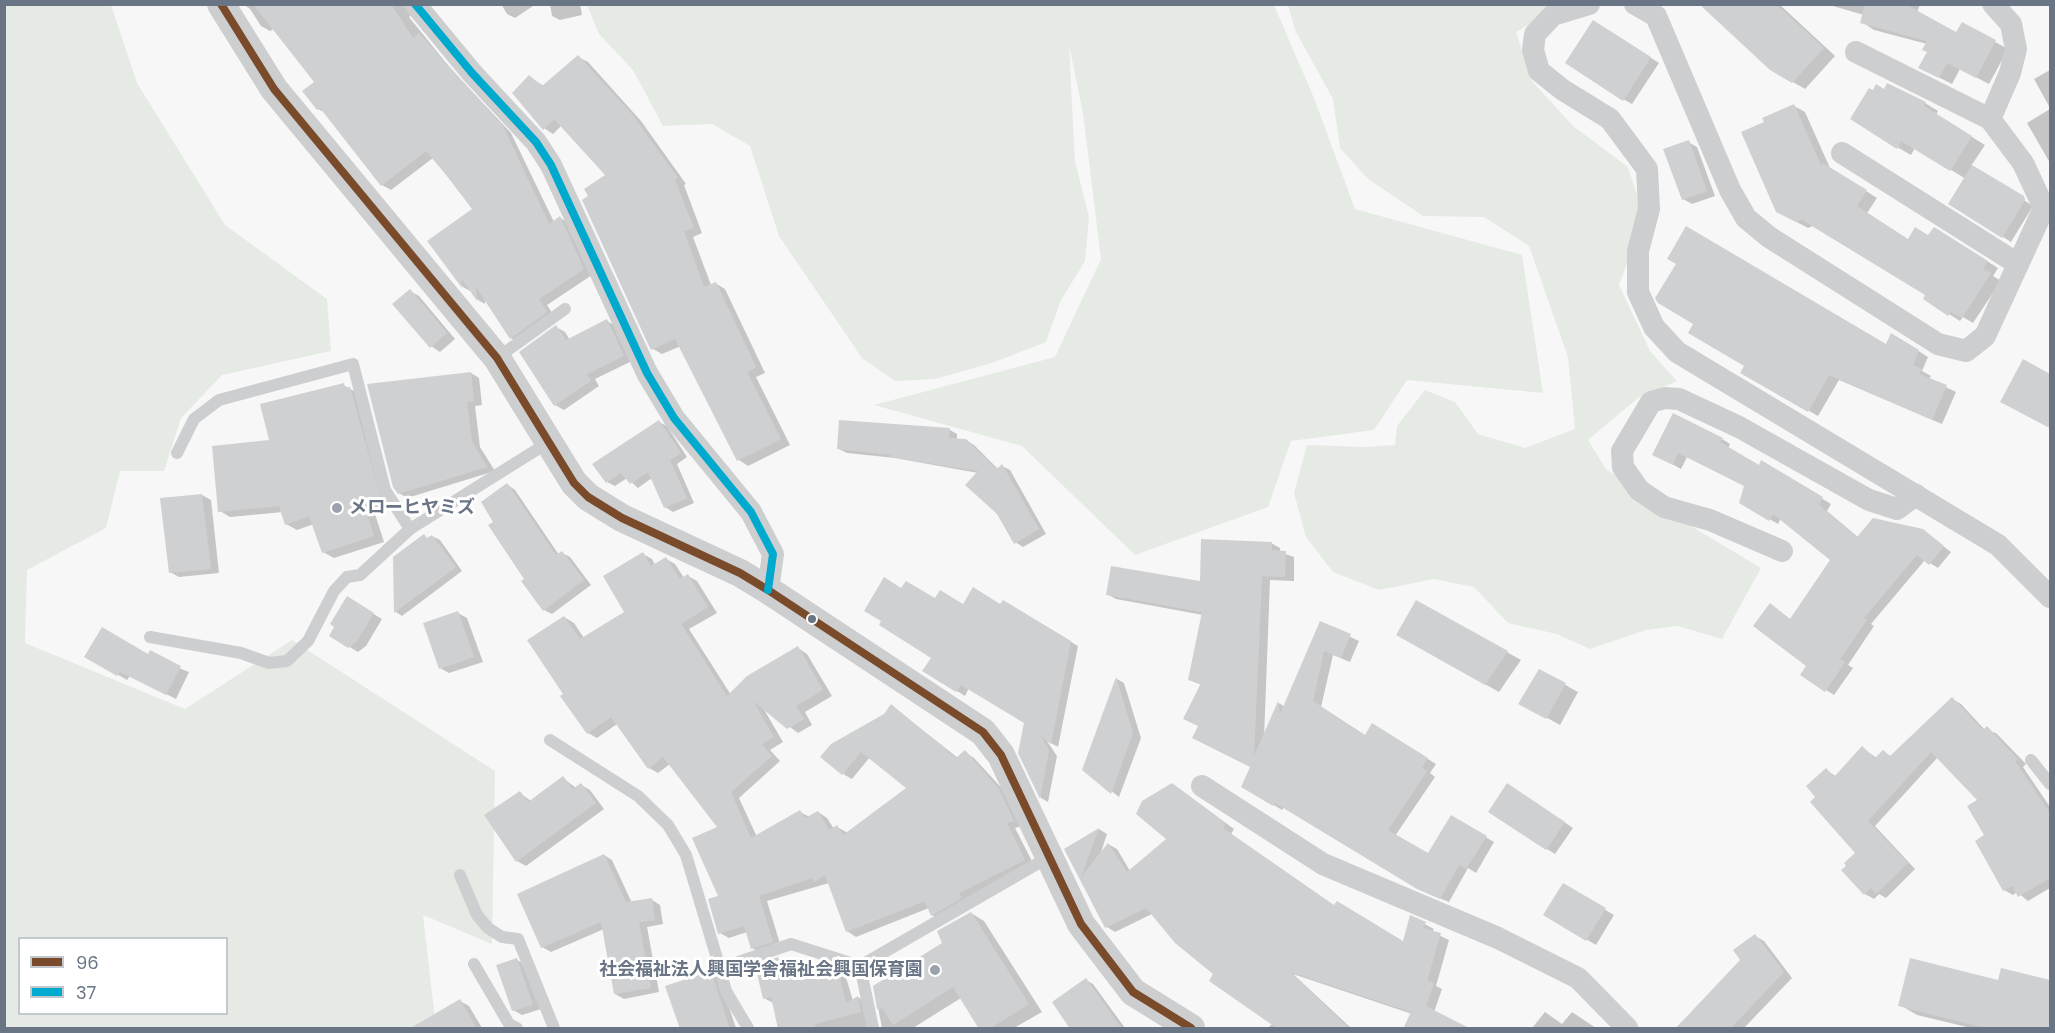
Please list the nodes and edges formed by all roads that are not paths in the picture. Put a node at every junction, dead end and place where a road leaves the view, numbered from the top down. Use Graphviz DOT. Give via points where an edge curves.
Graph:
graph roads {
  1 [pos="221,4"];
  2 [pos="416,4"];
  3 [pos="1589,4"];
  4 [pos="1635,4"];
  5 [pos="1993,4"];
  6 [pos="1856,52"];
  7 [pos="1990,119"];
  8 [pos="1842,153"];
  9 [pos="2018,264"];
  10 [pos="565,309"];
  11 [pos="497,358"];
  12 [pos="549,442"];
  13 [pos="177,453"];
  14 [pos="1916,495"];
  15 [pos="410,530"];
  16 [pos="1782,550"];
  17 [pos="768,590"];
  18 [pos="2050,597"];
  19 [pos="150,637"];
  20 [pos="550,740"];
  21 [pos="2031,760"];
  22 [pos="2050,784"];
  23 [pos="1202,786"];
  24 [pos="1049,857"];
  25 [pos="460,875"];
  26 [pos="474,964"];
  27 [pos="719,965"];
  28 [pos="860,966"];
  29 [pos="517,1029"];
  30 [pos="554,1029"];
  31 [pos="748,1029"];
  32 [pos="873,1029"];
  33 [pos="1191,1029"];
  34 [pos="1627,1029"];
  1 -- 11 [label="street" via="274,89"];
  2 -- 17 [label="street" via="472,73 536,142 551,165 647,373 674,418 752,512 773,554"];
  3 -- 14 [label="street" via="1553,15 1535,34 1533,50 1539,70 1563,90 1610,118 1647,170 1649,209 1638,252 1638,292 1654,327 1677,352"];
  4 -- 9 [label="street" via="1656,16 1730,190 1746,218 1769,237 1938,344 1966,351 1985,336"];
  5 -- 7 [label="street" via="2012,24 2016,49"];
  6 -- 7 [label="street"];
  7 -- 9 [label="street" via="2023,163 2044,208"];
  8 -- 9 [label="street"];
  10 -- 11 [label="lane"];
  11 -- 12 [label="street"];
  12 -- 15 [label="lane"];
  12 -- 17 [label="street" via="574,483 588,497 622,518"];
  13 -- 15 [label="lane" via="195,419 219,400 352,364 385,490"];
  14 -- 16 [label="street" via="1896,509 1869,500 1739,427 1679,399 1651,402 1622,450 1623,467 1639,490 1665,507 1710,520"];
  14 -- 18 [label="street" via="1998,545"];
  15 -- 19 [label="lane" via="360,575 346,578 340,584 308,641 287,661 269,663 241,653"];
  17 -- 24 [label="street" via="983,732 1001,755"];
  20 -- 27 [label="lane" via="638,796 668,825 686,855"];
  21 -- 22 [label="lane"];
  23 -- 34 [label="street" via="1323,864 1498,938 1578,978"];
  24 -- 28 [label="lane"];
  24 -- 33 [label="street" via="1081,924 1133,992"];
  25 -- 30 [label="lane" via="477,915 488,928 502,937 518,939"];
  26 -- 29 [label="lane" via="509,1024"];
  27 -- 28 [label="lane" via="791,945"];
  27 -- 31 [label="lane" via="726,991"];
  28 -- 32 [label="lane"];
}
